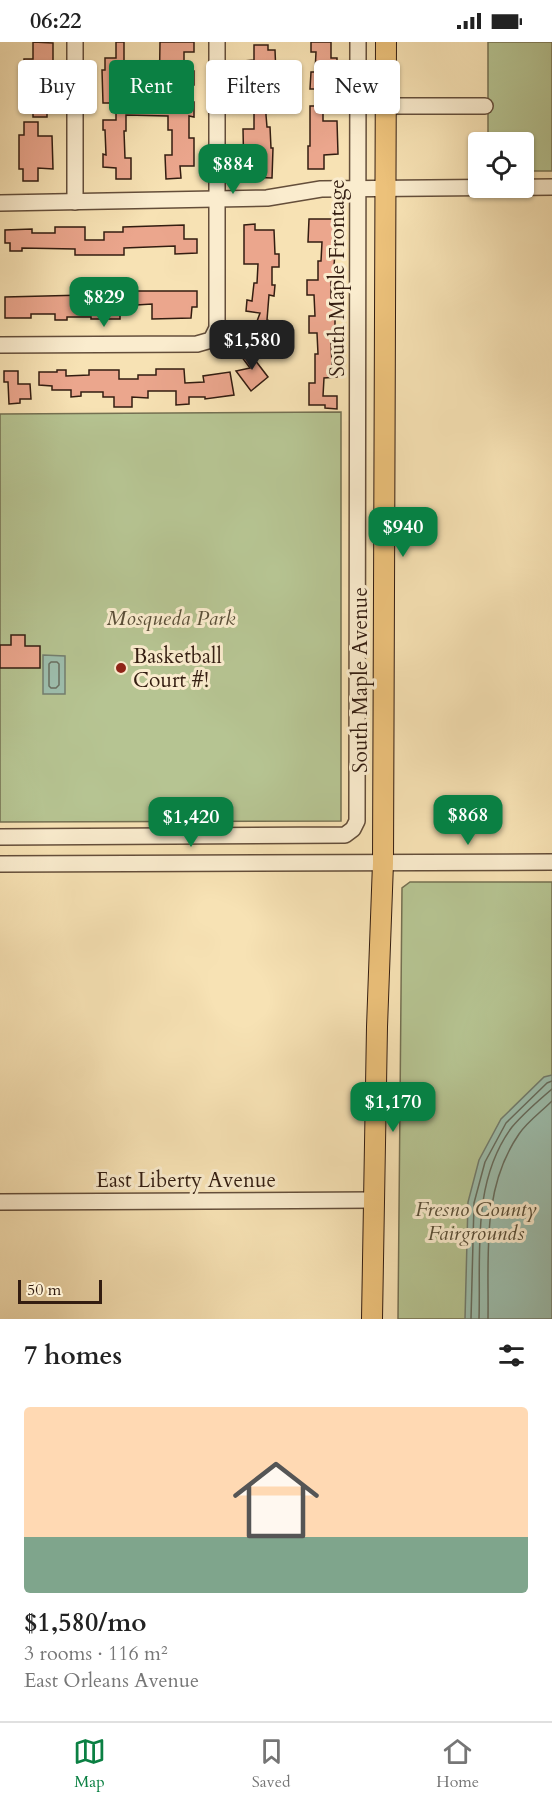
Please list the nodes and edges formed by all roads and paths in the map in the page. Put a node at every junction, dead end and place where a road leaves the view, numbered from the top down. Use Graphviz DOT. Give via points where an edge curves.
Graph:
graph roads {
  1 [pos="75,42"];
  2 [pos="217,42"];
  3 [pos="358,42"];
  4 [pos="386,42"];
  5 [pos="386,60"];
  6 [pos="485,105"];
  7 [pos="400,106"];
  8 [pos="386,114"];
  9 [pos="552,187"];
  10 [pos="358,189"];
  11 [pos="386,189"];
  12 [pos="217,200"];
  13 [pos="75,202"];
  14 [pos="0,203"];
  15 [pos="0,345"];
  16 [pos="357,513"];
  17 [pos="384,514"];
  18 [pos="2,837"];
  19 [pos="552,862"];
  20 [pos="383,863"];
  21 [pos="2,864"];
  22 [pos="373,1200"];
  23 [pos="0,1202"];
  24 [pos="372,1319"];
  1 -- 13 [label="street"];
  2 -- 12 [label="street"];
  3 -- 10 [label="street, South Maple Frontage"];
  4 -- 5 [label="main road, South Maple Avenue"];
  6 -- 7 [label="street"];
  8 -- 11 [label="main road, South Maple Avenue"];
  9 -- 11 [label="street"];
  10 -- 11 [label="street"];
  10 -- 12 [label="street"];
  10 -- 16 [label="street, South Maple Frontage"];
  11 -- 17 [label="main road, South Maple Avenue"];
  12 -- 13 [label="street"];
  12 -- 15 [label="street" via="217,328 211,340 197,344"];
  13 -- 14 [label="street"];
  16 -- 17 [label="street"];
  16 -- 18 [label="street, South Maple Frontage" via="357,821 353,829 345,835"];
  17 -- 20 [label="main road, South Maple Avenue"];
  18 -- 21 [label="street"];
  19 -- 20 [label="street"];
  20 -- 21 [label="street"];
  20 -- 22 [label="main road, South Maple Avenue"];
  22 -- 23 [label="street, East Liberty Avenue"];
  22 -- 24 [label="main road, South Maple Avenue"];
}
